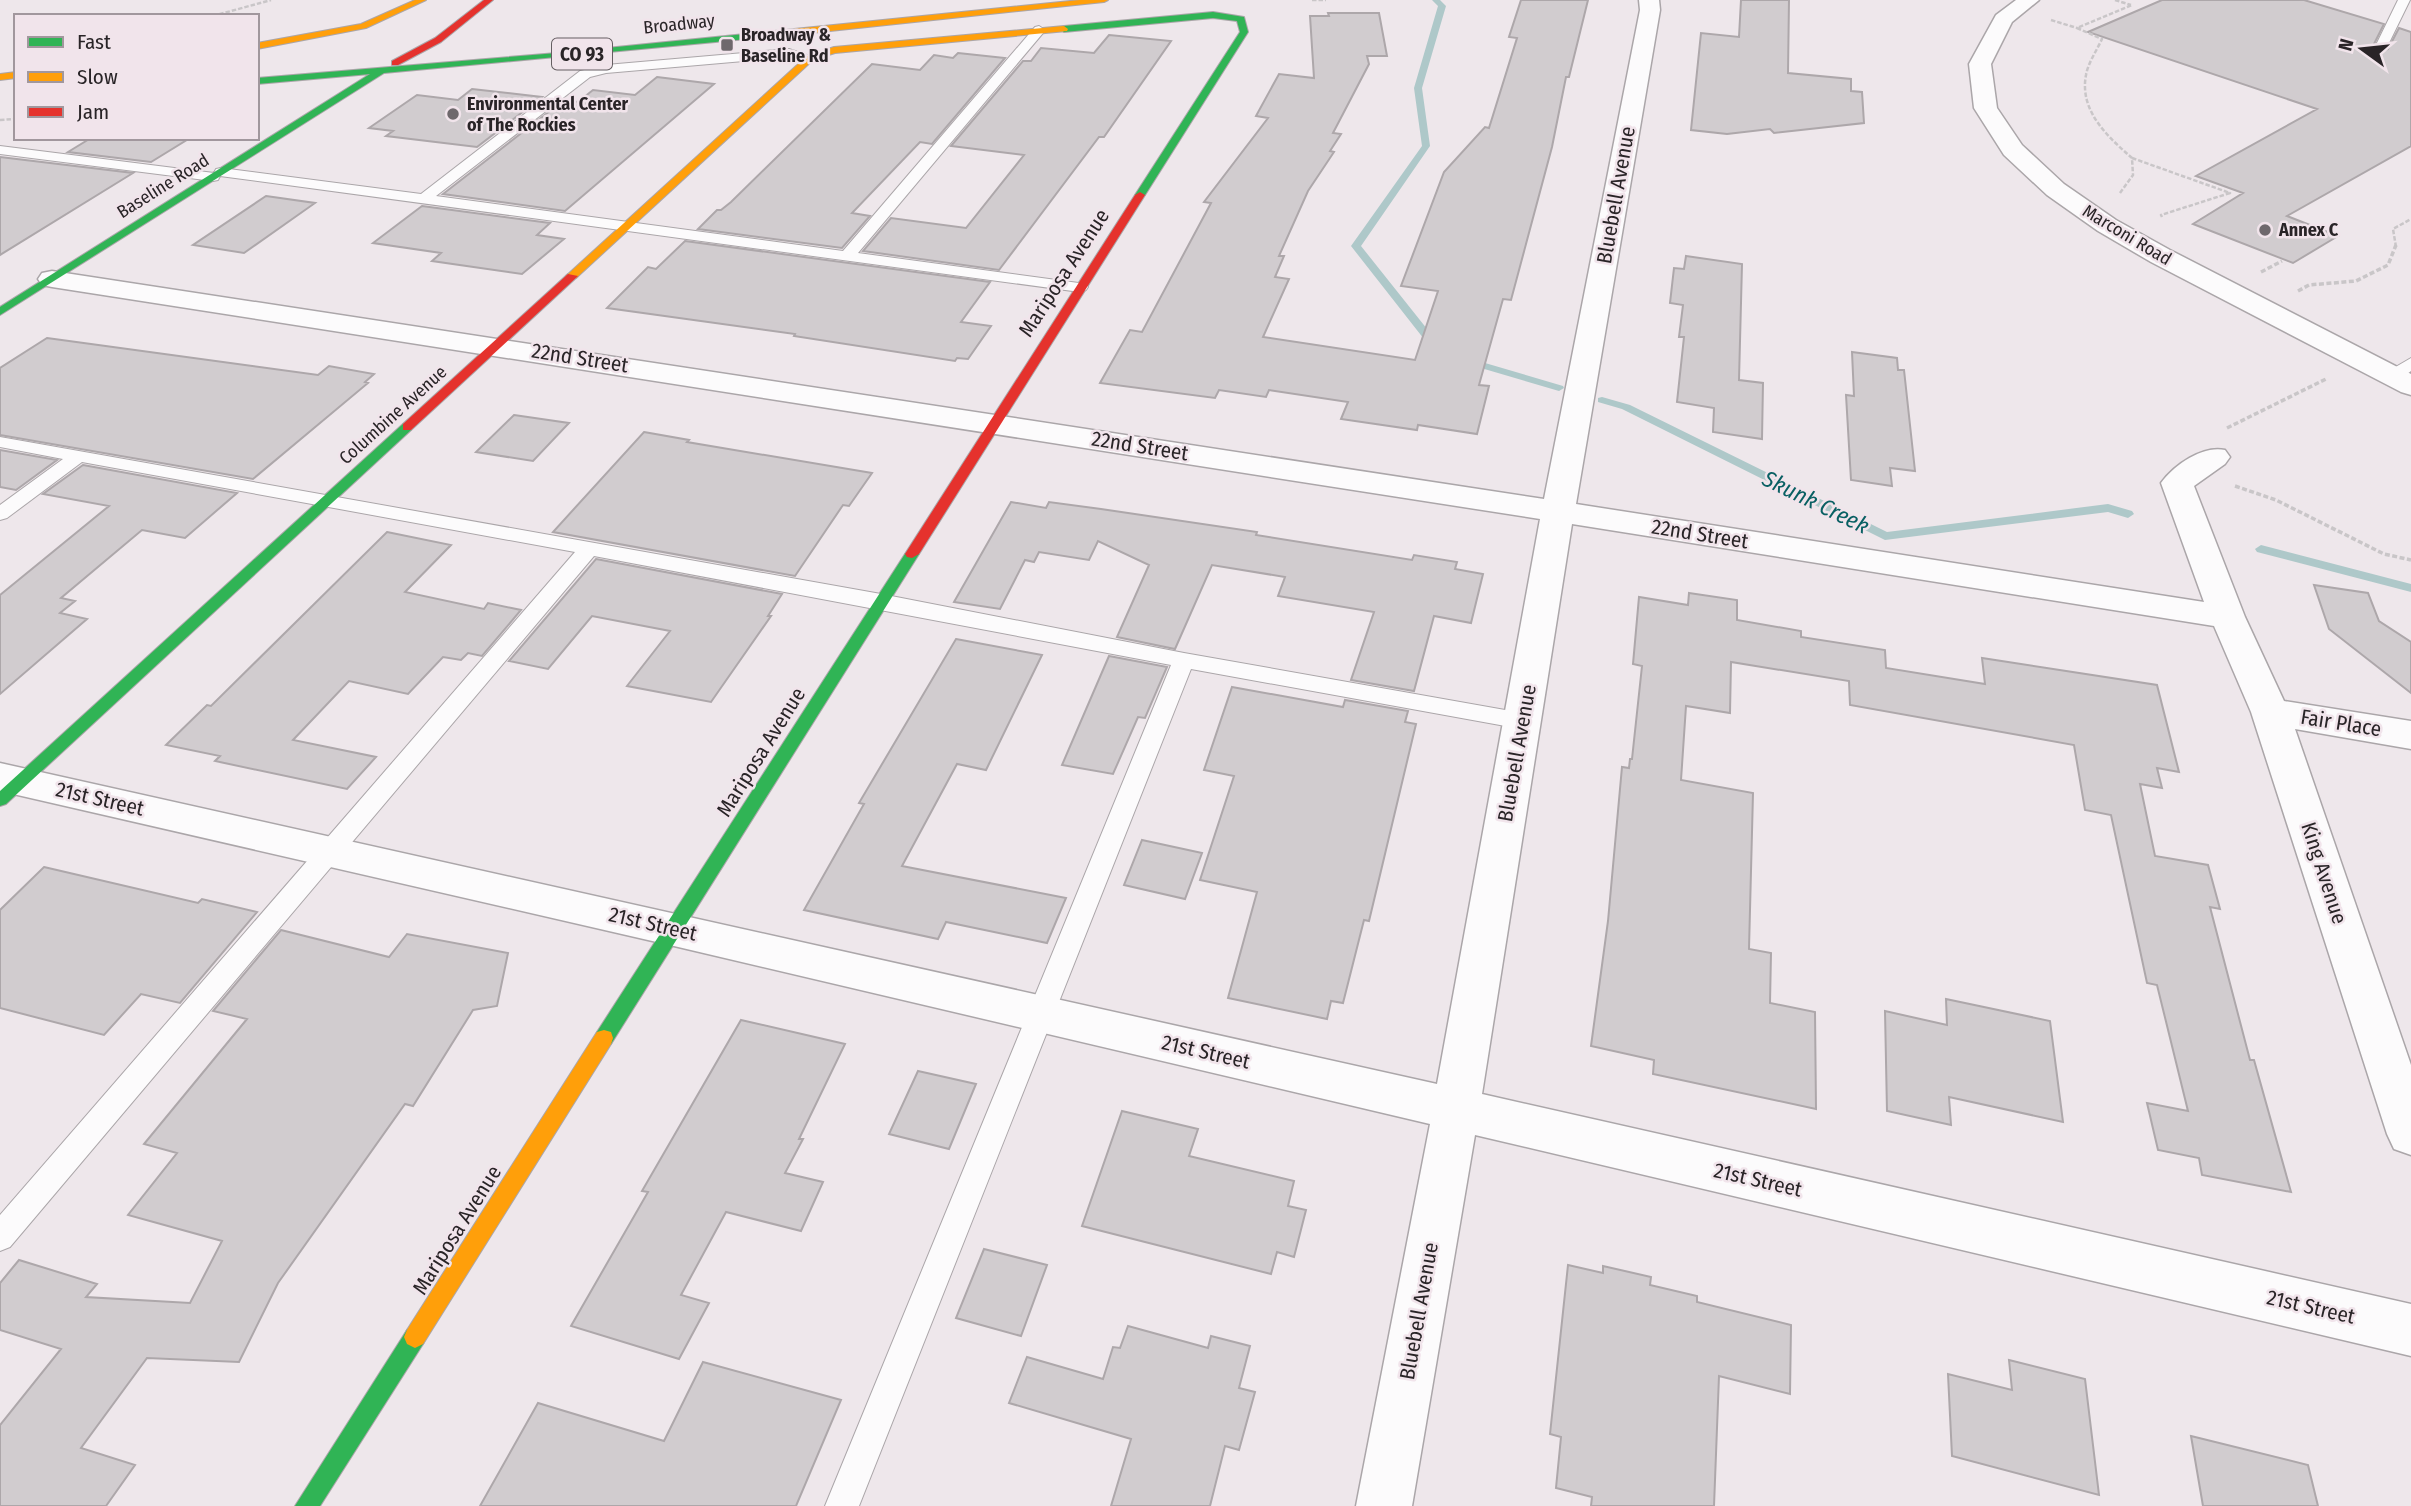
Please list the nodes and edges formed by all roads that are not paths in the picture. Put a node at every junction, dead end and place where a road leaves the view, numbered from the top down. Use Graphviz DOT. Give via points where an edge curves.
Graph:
graph roads {
  1 [pos="422,0"];
  2 [pos="489,0"];
  3 [pos="1104,0"];
  4 [pos="1649,0"];
  5 [pos="2029,0"];
  6 [pos="2404,0"];
  7 [pos="704,25"];
  8 [pos="1039,30"];
  9 [pos="465,37"];
  10 [pos="438,40"];
  11 [pos="2382,45"];
  12 [pos="259,46"];
  13 [pos="334,49"];
  14 [pos="259,55"];
  15 [pos="810,58"];
  16 [pos="383,70"];
  17 [pos="259,81"];
  18 [pos="0,150"];
  19 [pos="217,174"];
  20 [pos="424,199"];
  21 [pos="629,226"];
  22 [pos="848,254"];
  23 [pos="52,279"];
  24 [pos="1080,287"];
  25 [pos="0,312"];
  26 [pos="497,346"];
  27 [pos="2405,375"];
  28 [pos="993,423"];
  29 [pos="0,442"];
  30 [pos="79,456"];
  31 [pos="2221,471"];
  32 [pos="326,502"];
  33 [pos="1558,512"];
  34 [pos="0,514"];
  35 [pos="589,549"];
  36 [pos="881,601"];
  37 [pos="2227,617"];
  38 [pos="1184,660"];
  39 [pos="2270,712"];
  40 [pos="1522,721"];
  41 [pos="2411,735"];
  42 [pos="7,786"];
  43 [pos="333,852"];
  44 [pos="674,929"];
  45 [pos="1041,1014"];
  46 [pos="1456,1110"];
  47 [pos="2411,1134"];
  48 [pos="0,1237"];
  49 [pos="2411,1330"];
  50 [pos="307,1506"];
  51 [pos="842,1506"];
  52 [pos="1384,1506"];
  1 -- 12 [label="street" via="360,27"];
  2 -- 10 [label="street, Baseline Road"];
  3 -- 16 [label="street, Broadway / CO 93"];
  4 -- 33 [label="street, Bluebell Avenue"];
  5 -- 27 [label="street, Marconi Road" via="2004,18 1981,55 1979,77 1985,108 2027,167 2131,240"];
  6 -- 11 [label="lane"];
  7 -- 16 [label="street" via="455,52"];
  8 -- 15 [label="street" via="834,50"];
  8 -- 22 [label="lane"];
  8 -- 24 [label="street, Mariposa Avenue" via="1213,15 1241,19 1244,32"];
  9 -- 10 [label="street"];
  10 -- 16 [label="street, Baseline Road"];
  10 -- 16 [label="street, Baseline Road" via="399,43"];
  13 -- 14 [label="street"];
  15 -- 20 [label="lane" via="789,53 585,74"];
  15 -- 21 [label="street, Columbine Avenue"];
  16 -- 17 [label="street, Broadway / CO 93"];
  16 -- 19 [label="street, Baseline Road"];
  18 -- 19 [label="lane"];
  19 -- 20 [label="lane"];
  19 -- 23 [label="street, Baseline Road"];
  20 -- 21 [label="lane"];
  21 -- 22 [label="lane"];
  21 -- 26 [label="street, Columbine Avenue"];
  22 -- 24 [label="lane"];
  23 -- 25 [label="street, Baseline Road"];
  23 -- 26 [label="street, 22nd Street"];
  24 -- 28 [label="street, Mariposa Avenue"];
  26 -- 28 [label="street, 22nd Street"];
  26 -- 32 [label="street, Columbine Avenue"];
  28 -- 33 [label="street, 22nd Street"];
  28 -- 36 [label="street, Mariposa Avenue"];
  29 -- 30 [label="lane"];
  30 -- 32 [label="lane"];
  30 -- 34 [label="lane"];
  31 -- 37 [label="street, King Avenue" via="2177,483"];
  32 -- 35 [label="lane"];
  32 -- 42 [label="street, Columbine Avenue"];
  33 -- 37 [label="street, 22nd Street"];
  33 -- 40 [label="street, Bluebell Avenue"];
  35 -- 36 [label="lane"];
  35 -- 43 [label="lane"];
  36 -- 38 [label="lane"];
  36 -- 44 [label="street, Mariposa Avenue"];
  37 -- 39 [label="street, King Avenue"];
  38 -- 40 [label="lane"];
  38 -- 45 [label="lane"];
  39 -- 41 [label="street, Fair Place"];
  39 -- 47 [label="street, King Avenue"];
  40 -- 46 [label="street, Bluebell Avenue"];
  42 -- 43 [label="street, 21st Street"];
  43 -- 44 [label="street, 21st Street"];
  43 -- 48 [label="lane"];
  44 -- 45 [label="street, 21st Street"];
  44 -- 50 [label="street, Mariposa Avenue"];
  45 -- 46 [label="street, 21st Street"];
  45 -- 51 [label="lane"];
  46 -- 49 [label="street, 21st Street"];
  46 -- 52 [label="street, Bluebell Avenue"];
}
